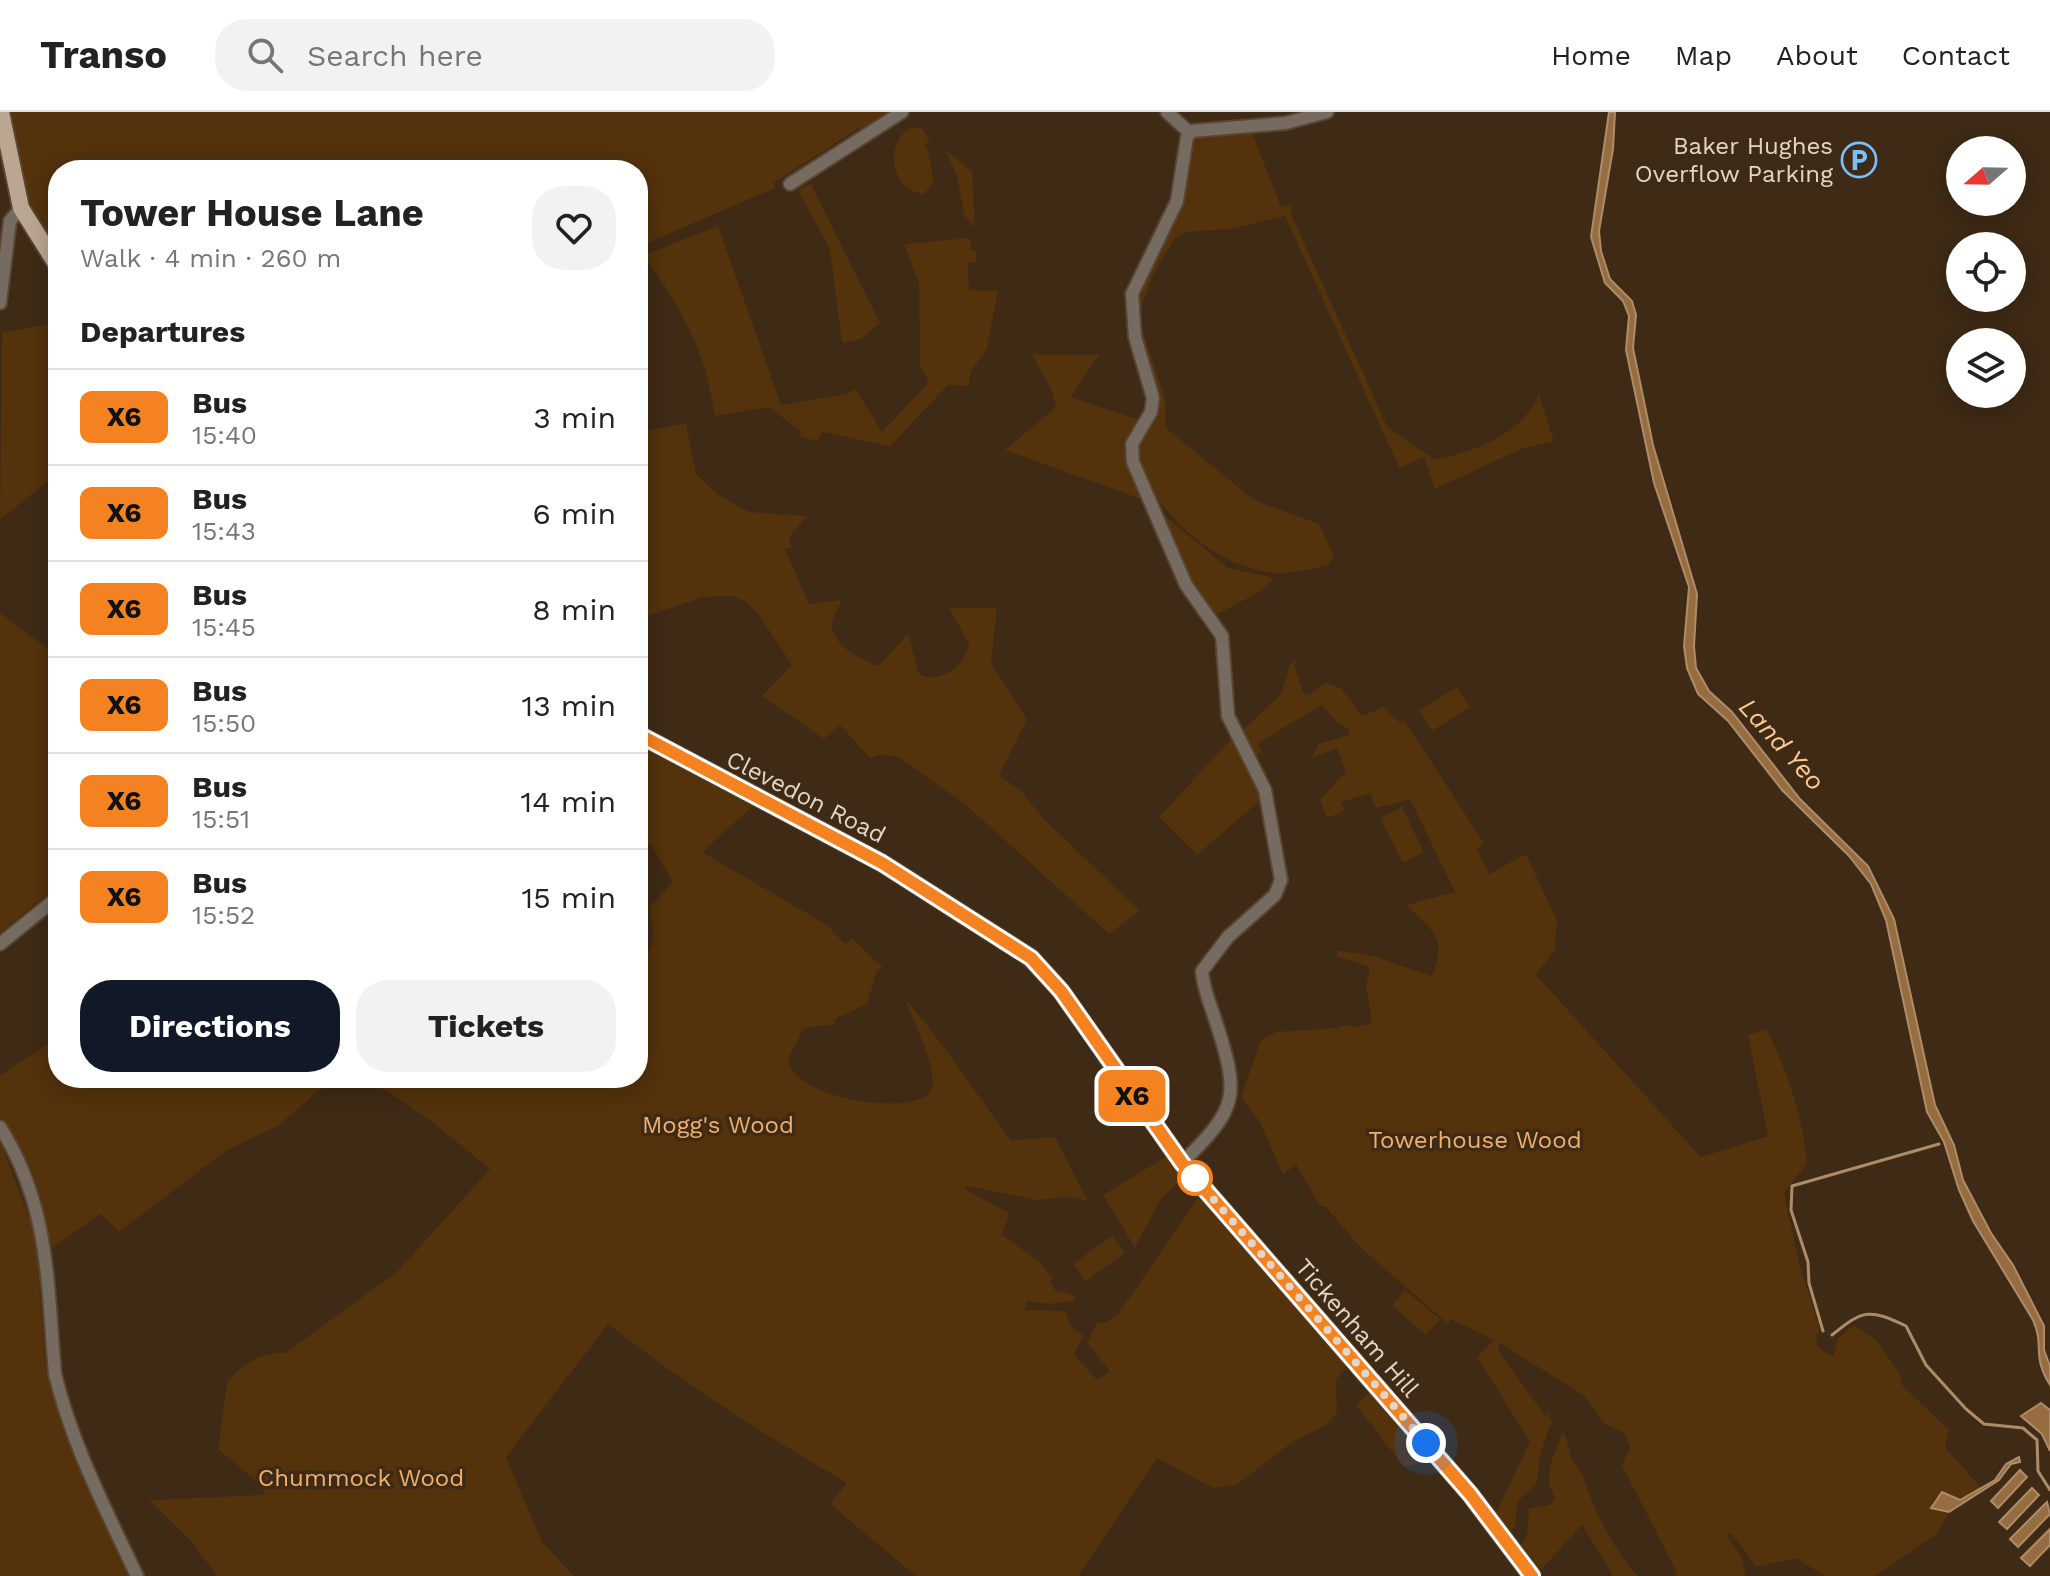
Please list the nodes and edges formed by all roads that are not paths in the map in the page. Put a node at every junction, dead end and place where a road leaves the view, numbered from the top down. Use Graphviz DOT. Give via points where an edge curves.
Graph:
graph roads {
  1 [pos="1,112"];
  2 [pos="902,112"];
  3 [pos="1167,112"];
  4 [pos="1327,112"];
  5 [pos="1190,133"];
  6 [pos="790,184"];
  7 [pos="21,208"];
  8 [pos="48,251"];
  9 [pos="0,303"];
  10 [pos="648,739"];
  11 [pos="48,905"];
  12 [pos="0,944"];
  13 [pos="0,1127"];
  14 [pos="1182,1163"];
  15 [pos="1204,1188"];
  16 [pos="137,1576"];
  17 [pos="1532,1576"];
  1 -- 7 [label="main road"];
  2 -- 6 [label="street"];
  3 -- 5 [label="street"];
  4 -- 5 [label="street" via="1286,123"];
  5 -- 14 [label="street" via="1177,201 1132,294 1135,337 1153,398 1131,454 1186,585 1222,636 1228,716 1265,790 1281,880 1275,895 1228,937 1202,971 1228,1062 1231,1096 1221,1123"];
  7 -- 8 [label="main road"];
  7 -- 9 [label="street" via="10,221"];
  10 -- 14 [label="main road, Clevedon Road" via="882,863 1019,949 1061,991"];
  11 -- 12 [label="street"];
  13 -- 16 [label="street" via="29,1184 42,1226 60,1396 83,1460"];
  14 -- 15 [label="main road, Clevedon Road"];
  15 -- 17 [label="main road, Tickenham Hill" via="1470,1494"];
}
